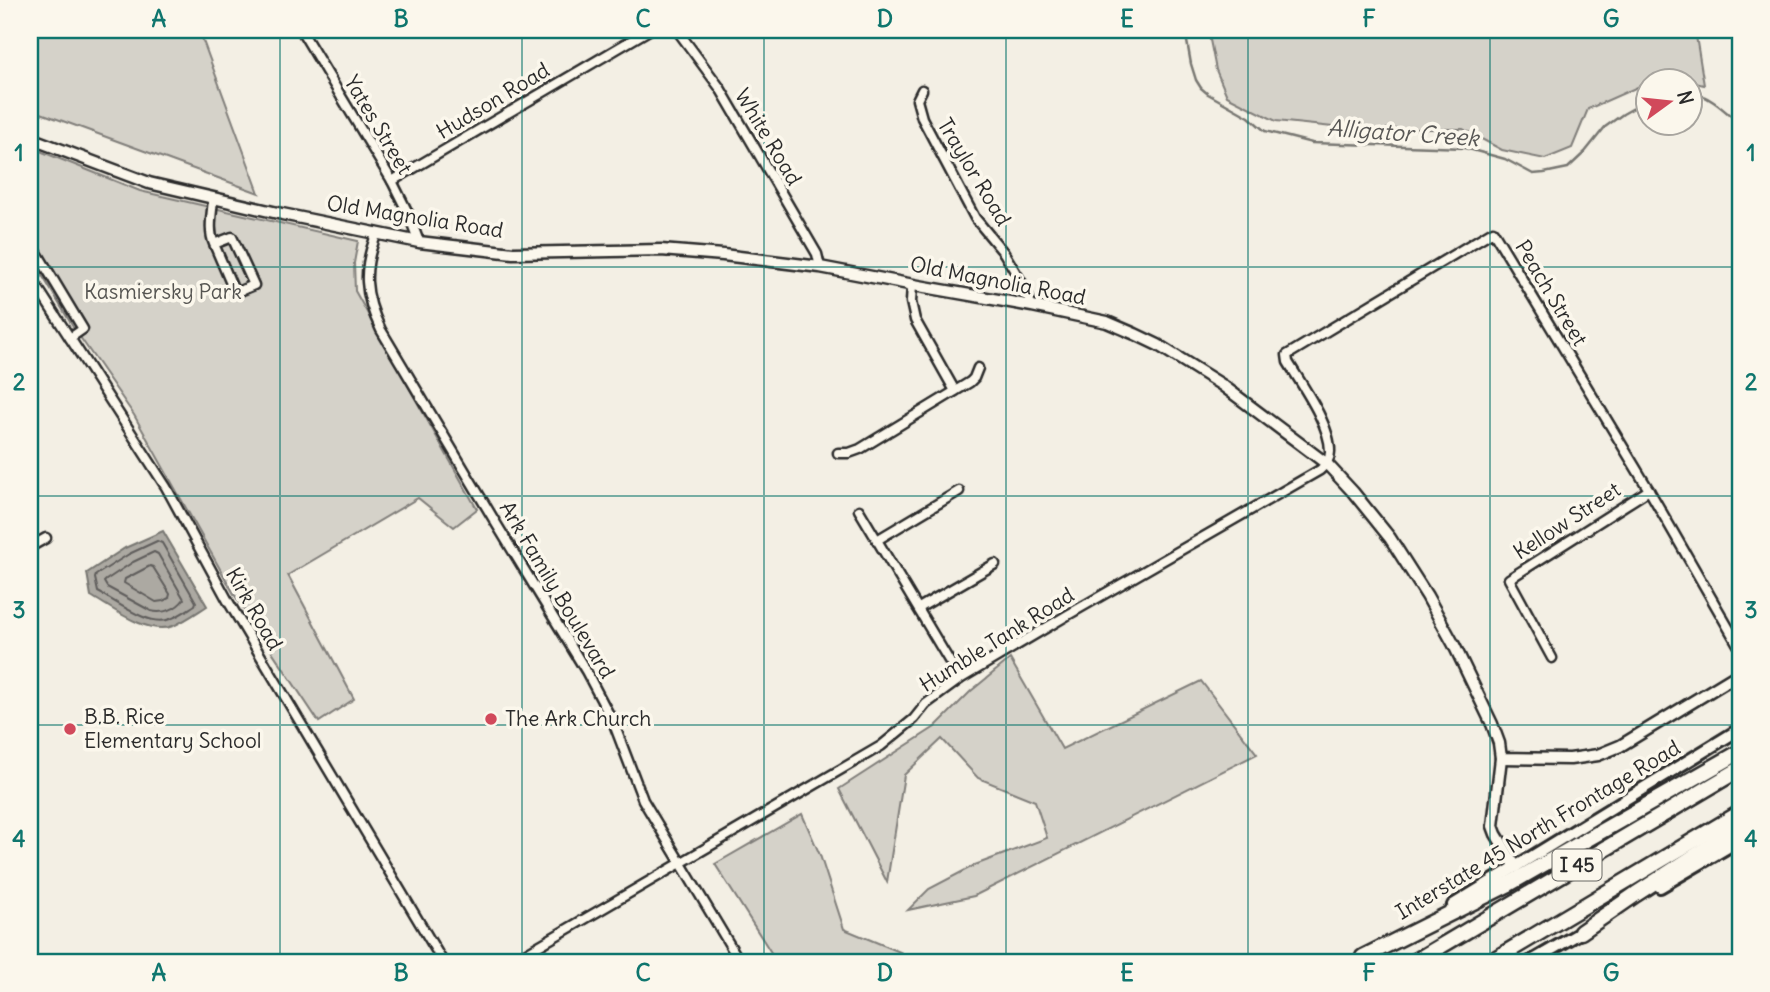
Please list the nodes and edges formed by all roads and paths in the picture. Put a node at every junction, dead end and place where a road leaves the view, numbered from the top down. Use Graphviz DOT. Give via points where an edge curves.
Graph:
graph roads {
  1 [pos="301,30"];
  2 [pos="649,30"];
  3 [pos="677,30"];
  4 [pos="922,90"];
  5 [pos="30,138"];
  6 [pos="392,181"];
  7 [pos="214,199"];
  8 [pos="377,233"];
  9 [pos="419,242"];
  10 [pos="214,244"];
  11 [pos="31,247"];
  12 [pos="820,267"];
  13 [pos="30,276"];
  14 [pos="912,285"];
  15 [pos="1032,306"];
  16 [pos="70,338"];
  17 [pos="978,368"];
  18 [pos="955,391"];
  19 [pos="838,453"];
  20 [pos="1327,464"];
  21 [pos="1649,490"];
  22 [pos="959,491"];
  23 [pos="859,510"];
  24 [pos="46,538"];
  25 [pos="877,540"];
  26 [pos="30,547"];
  27 [pos="995,564"];
  28 [pos="919,608"];
  29 [pos="1740,648"];
  30 [pos="1552,658"];
  31 [pos="1740,673"];
  32 [pos="961,679"];
  33 [pos="1740,730"];
  34 [pos="1740,752"];
  35 [pos="1502,758"];
  36 [pos="1740,769"];
  37 [pos="1740,813"];
  38 [pos="1740,827"];
  39 [pos="1740,840"];
  40 [pos="681,863"];
  41 [pos="1516,867"];
  42 [pos="1581,932"];
  43 [pos="1358,960"];
  44 [pos="443,962"];
  45 [pos="512,962"];
  46 [pos="740,962"];
  47 [pos="1414,962"];
  48 [pos="1490,962"];
  49 [pos="1530,962"];
  1 -- 6 [label="street, Yates Street"];
  2 -- 6 [label="street, Hudson Road"];
  3 -- 12 [label="street, White Road" via="720,88 817,254"];
  4 -- 15 [label="street, Traylor Road" via="917,100 922,118 975,218 1004,253"];
  5 -- 7 [label="street, Old Magnolia Road" via="149,183"];
  6 -- 9 [label="street, Yates Street"];
  7 -- 8 [label="street, Old Magnolia Road"];
  7 -- 10 [label="street"];
  8 -- 9 [label="street, Old Magnolia Road"];
  8 -- 40 [label="street, Ark Family Boulevard" via="366,278 375,318 600,695 643,800"];
  9 -- 12 [label="street, Old Magnolia Road" via="513,253 661,250"];
  10 -- 10 [label="street" via="235,293 254,285 232,237"];
  11 -- 16 [label="street" via="83,329"];
  12 -- 14 [label="street, Old Magnolia Road"];
  13 -- 16 [label="street, Kirk Road"];
  14 -- 15 [label="street, Old Magnolia Road"];
  14 -- 18 [label="street" via="915,320"];
  15 -- 20 [label="street, Old Magnolia Road" via="1107,322 1158,345 1222,385"];
  16 -- 44 [label="street, Kirk Road" via="166,487 228,601"];
  17 -- 18 [label="street" via="974,379"];
  18 -- 19 [label="street" via="860,449"];
  20 -- 21 [label="street, Peach Street" via="1330,452 1323,422 1287,355 1493,231"];
  20 -- 32 [label="street, Humble Tank Road"];
  20 -- 35 [label="street, Old Magnolia Road" via="1390,538 1427,596 1492,724"];
  21 -- 29 [label="street, Peach Street"];
  21 -- 30 [label="street, Kellow Street" via="1509,579"];
  22 -- 25 [label="street"];
  23 -- 25 [label="street"];
  24 -- 26 [label="street"];
  25 -- 28 [label="street"];
  27 -- 28 [label="street"];
  28 -- 32 [label="street"];
  31 -- 35 [label="street" via="1598,755"];
  32 -- 40 [label="street, Humble Tank Road" via="881,746"];
  33 -- 41 [label="main road, Interstate 45 North Frontage Road"];
  34 -- 43 [label="highway" via="1509,884"];
  35 -- 41 [label="street" via="1493,826"];
  36 -- 47 [label="highway, I 45"];
  37 -- 48 [label="highway, I 45"];
  38 -- 42 [label="highway"];
  39 -- 42 [label="main road"];
  40 -- 45 [label="street, Humble Tank Road"];
  40 -- 46 [label="street, Ark Family Boulevard"];
  41 -- 43 [label="main road, Interstate 45 North Frontage Road"];
  42 -- 49 [label="main road"];
}
